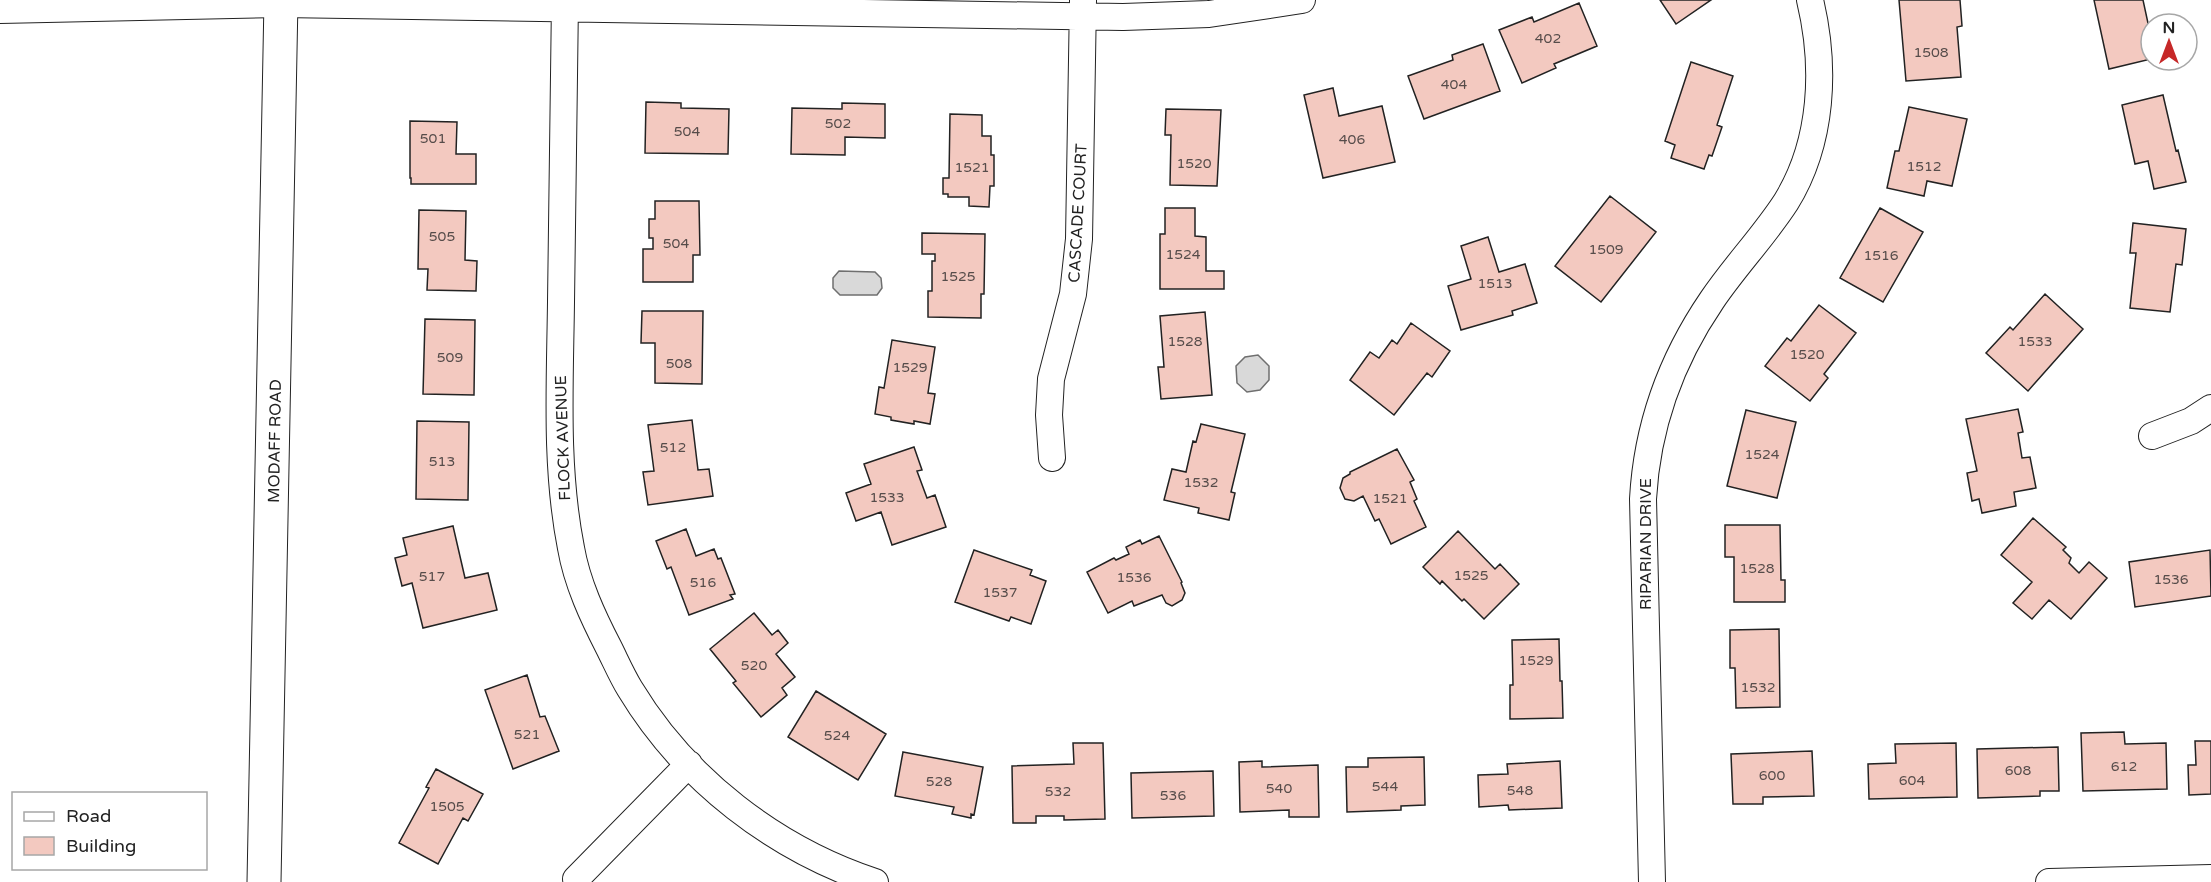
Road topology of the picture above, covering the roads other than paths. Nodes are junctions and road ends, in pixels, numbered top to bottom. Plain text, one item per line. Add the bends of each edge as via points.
1 (1302, 0) edge
2 (1810, 0) edge
3 (281, 2) edge
4 (565, 4) edge
5 (1083, 8) edge
6 (0, 10) edge
7 (2211, 408) edge
8 (2152, 436) dead end
9 (1052, 458) dead end
10 (689, 764) junction
11 (2211, 878) edge
12 (576, 879) dead end
13 (264, 882) edge
14 (874, 882) edge
15 (1652, 882) edge
16 (2049, 882) edge

1 - 5 street via 1173,16
2 - 15 street, RIPARIAN DRIVE via 1818,31 1820,97 1804,160 1786,202 1712,301 1679,357 1654,420 1646,461 1643,499
3 - 4 street
3 - 6 street
3 - 13 street, MODAFF ROAD
4 - 5 street
4 - 10 street, FLOCK AVENUE via 560,407 561,484 571,550 592,615 631,690
5 - 9 street, CASCADE COURT via 1077,266 1051,379
7 - 8 street via 2191,421
10 - 12 street
10 - 14 street, FLOCK AVENUE via 745,815 787,843
11 - 16 street

